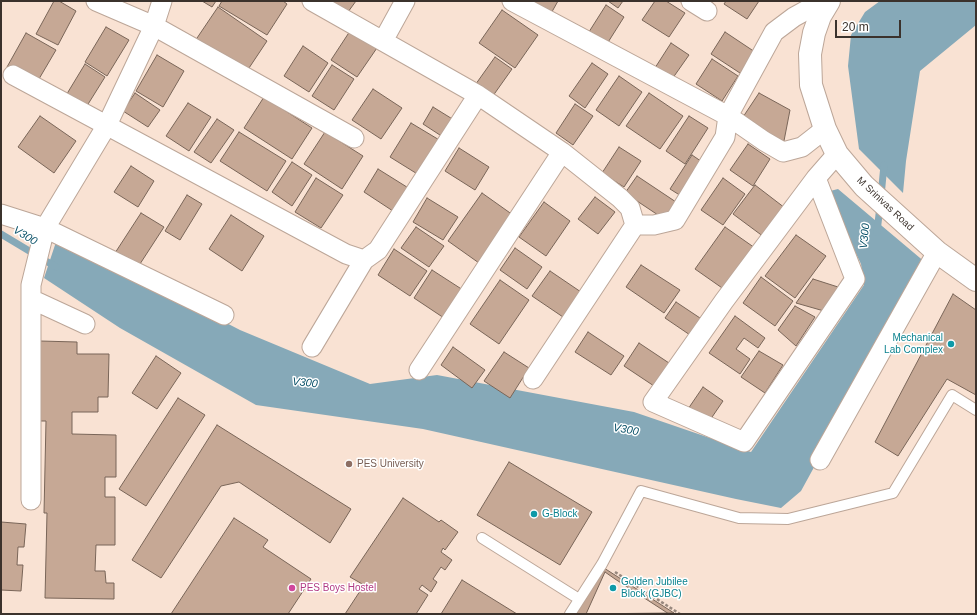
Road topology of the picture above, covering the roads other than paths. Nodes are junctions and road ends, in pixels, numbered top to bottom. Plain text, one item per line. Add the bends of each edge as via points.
1 (96, 1) edge
2 (162, 1) edge
3 (312, 1) edge
4 (405, 1) edge
5 (512, 1) edge
6 (818, 6) edge
7 (154, 26) junction
8 (383, 41) junction
9 (13, 75) dead end
10 (478, 95) junction
11 (728, 116) junction
12 (107, 125) junction
13 (825, 129) junction
14 (354, 138) dead end
15 (562, 152) junction
16 (837, 154) junction
17 (816, 178) junction
18 (1, 214) edge
19 (635, 225) junction
20 (45, 228) junction
21 (937, 252) junction
22 (364, 260) junction
23 (976, 280) edge
24 (31, 292) junction
25 (224, 315) dead end
26 (85, 324) dead end
27 (312, 347) dead end
28 (419, 370) dead end
29 (533, 379) dead end
30 (976, 410) edge
31 (820, 460) dead end
32 (31, 500) dead end
33 (482, 538) dead end
34 (579, 599) junction
35 (570, 614) edge

1 - 7 street
2 - 7 street
3 - 8 street
4 - 8 street
5 - 11 street
6 - 11 street via 794,17 774,32
6 - 13 street, M Srinivas Road via 810,54 811,85
7 - 12 street
7 - 14 street
8 - 10 street
9 - 12 street
10 - 15 street
10 - 22 street via 378,250
11 - 13 street via 783,152 802,147
11 - 19 street via 725,138 675,220 654,225
12 - 20 street
12 - 22 street via 346,254
13 - 16 street, M Srinivas Road
15 - 19 street via 630,208
15 - 28 street
16 - 17 street
16 - 21 street, M Srinivas Road via 864,186
17 - 17 street via 855,279 744,442 653,402 724,301
18 - 20 street
19 - 29 street
20 - 24 street
20 - 25 street
21 - 23 street, M Srinivas Road
21 - 31 street
22 - 27 street
24 - 26 street
24 - 32 street
30 - 34 lane via 952,395 893,492 788,519 739,518 642,491 602,564
33 - 34 lane
34 - 35 lane

